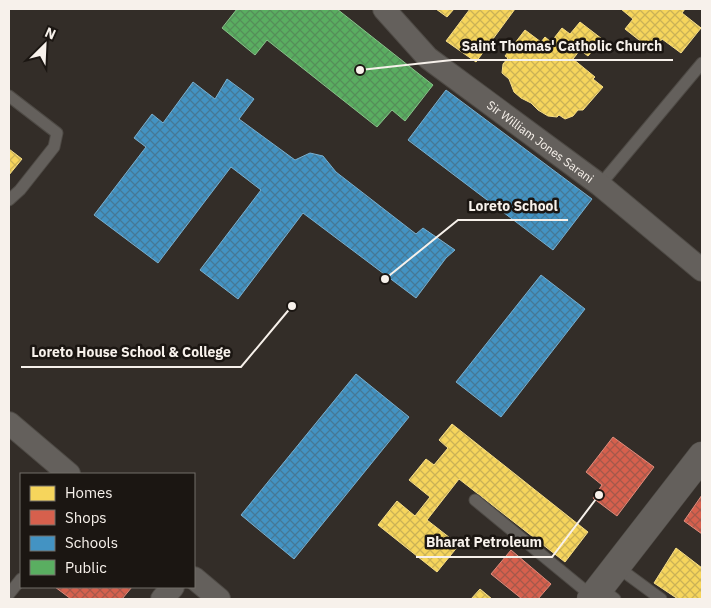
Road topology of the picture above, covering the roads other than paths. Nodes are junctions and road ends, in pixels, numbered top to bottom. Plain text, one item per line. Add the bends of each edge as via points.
1 (384, 9) edge
2 (702, 63) edge
3 (9, 96) edge
4 (600, 185) junction
5 (9, 200) edge
6 (702, 270) edge
7 (9, 424) edge
8 (702, 456) edge
9 (68, 473) edge
10 (475, 500) dead end
11 (616, 566) junction
12 (195, 579) edge
13 (20, 580) edge
14 (172, 588) edge
15 (9, 594) edge
16 (600, 596) edge
17 (162, 599) edge
18 (219, 599) edge
19 (661, 599) edge

1 - 4 street, Sir William Jones Sarani via 428,58
2 - 4 lane
3 - 5 lane via 57,133 54,146
4 - 6 street, Sir William Jones Sarani
7 - 9 street
8 - 11 main road
10 - 16 lane
11 - 16 main road
11 - 19 lane
12 - 18 street
13 - 15 lane
14 - 17 street

